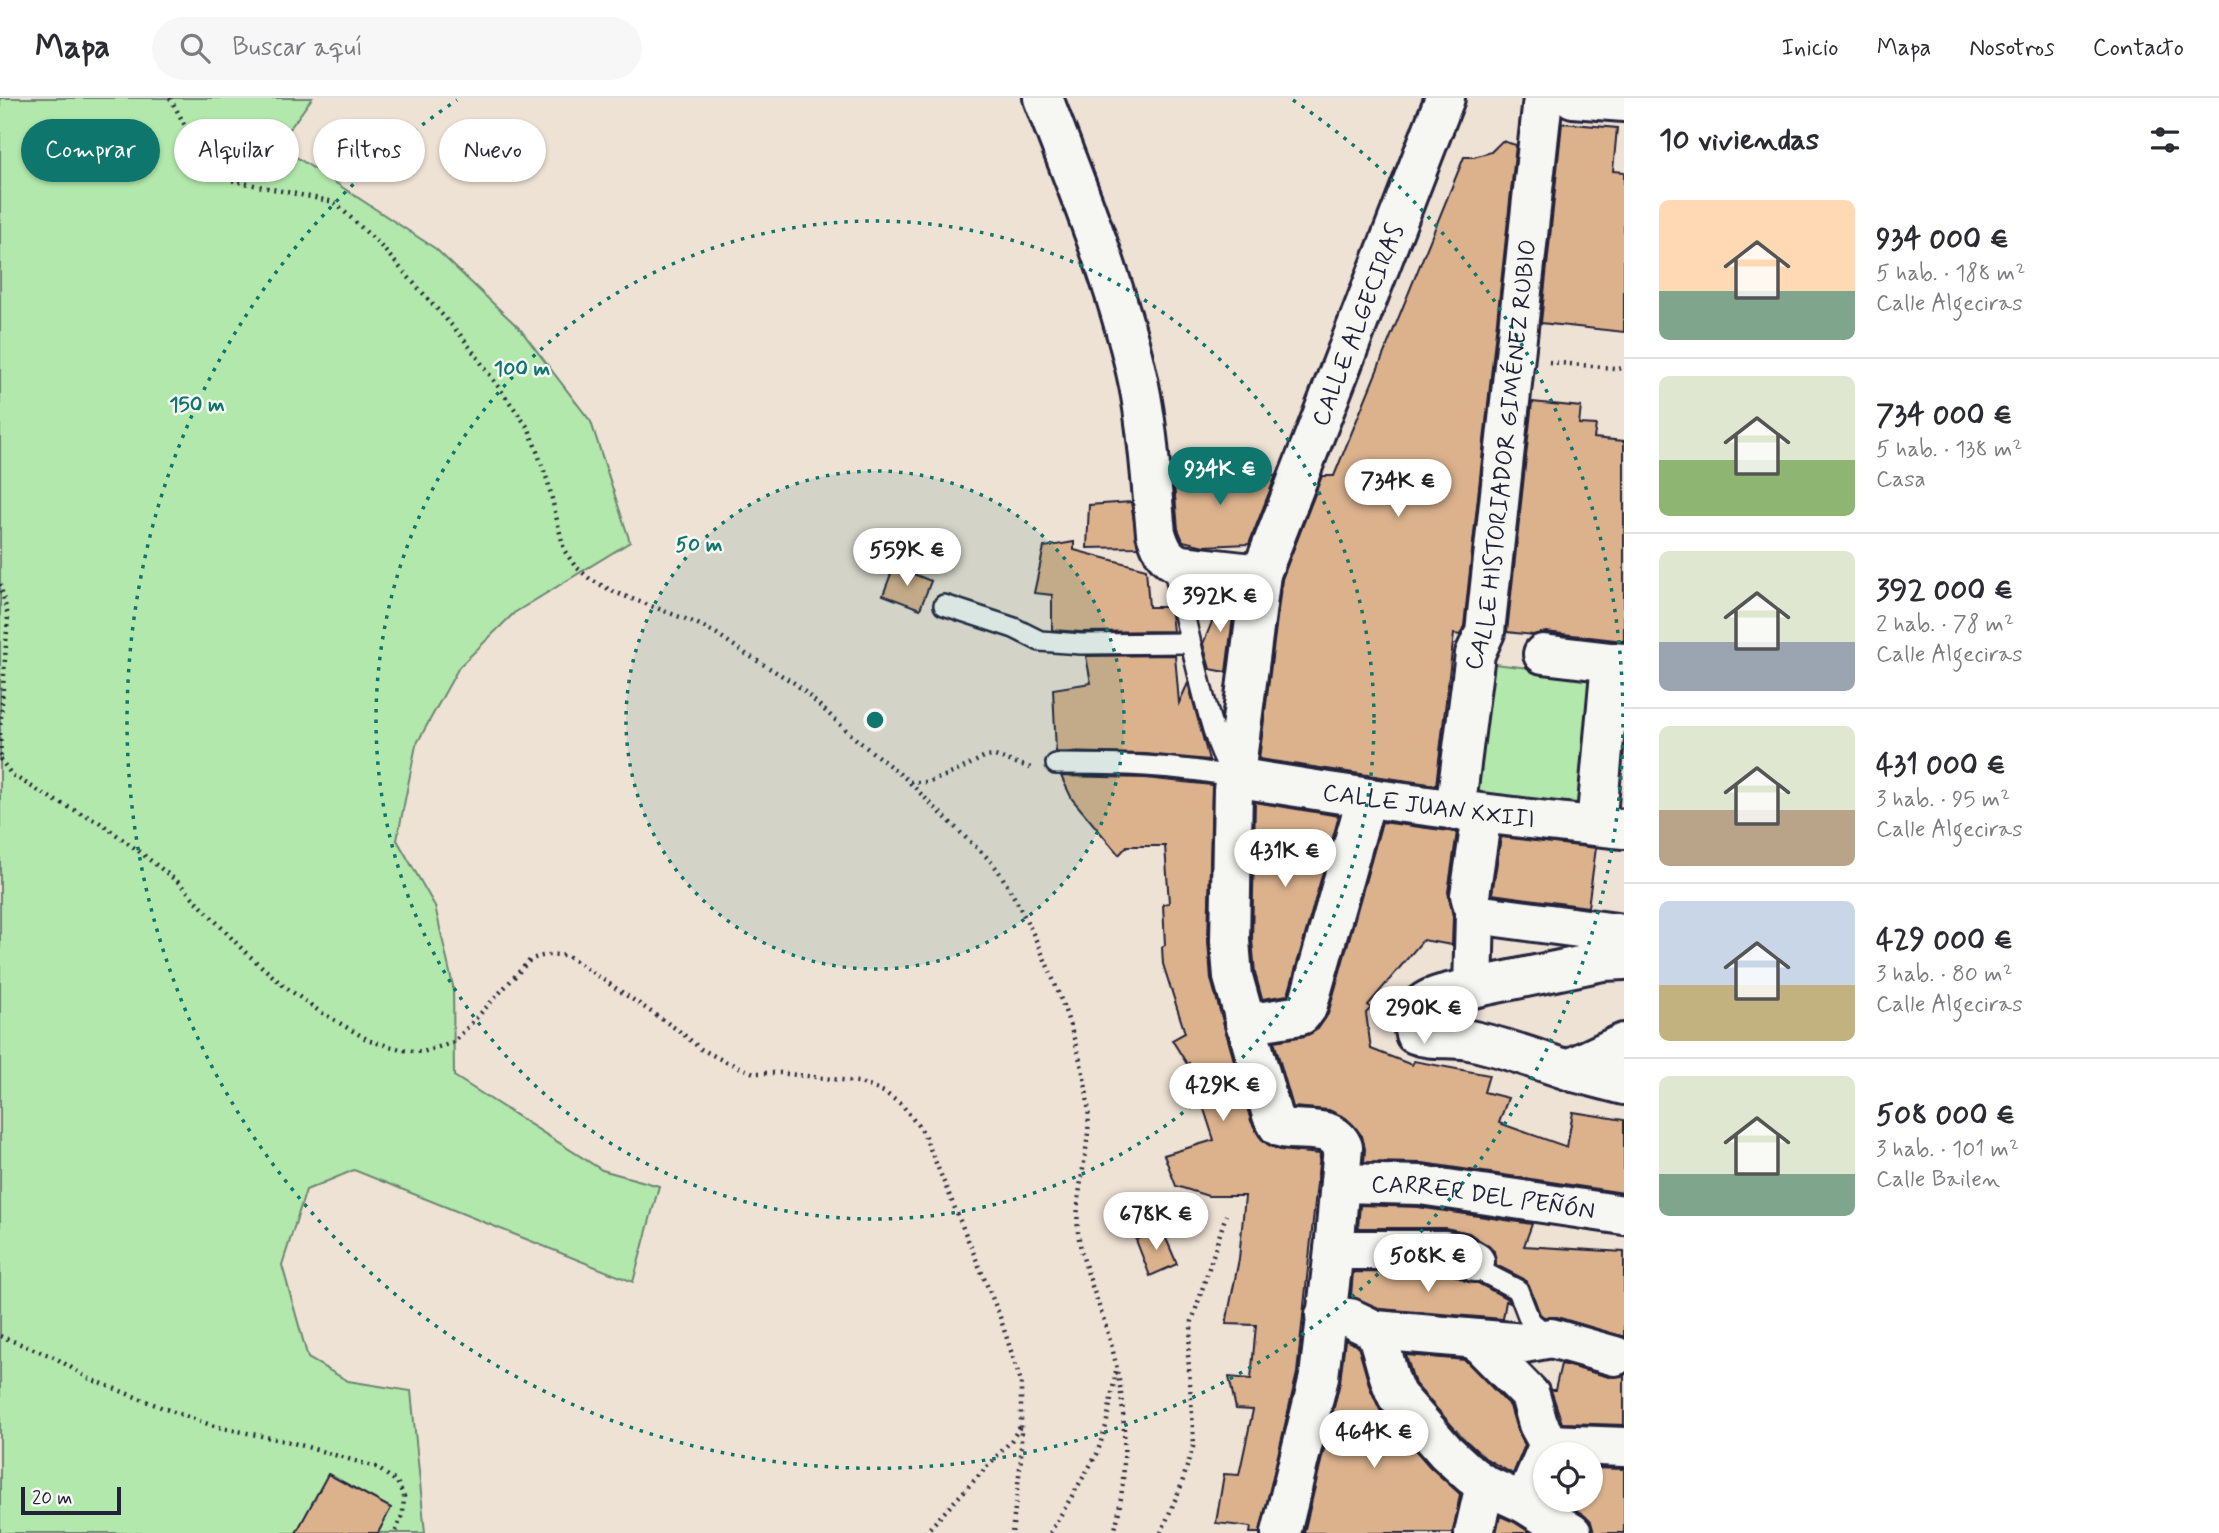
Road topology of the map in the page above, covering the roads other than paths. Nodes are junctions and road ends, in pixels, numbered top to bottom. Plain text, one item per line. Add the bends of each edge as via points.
1 (1043, 98) edge
2 (1445, 98) edge
3 (1543, 98) edge
4 (1573, 98) edge
5 (1624, 102) edge
6 (1172, 561) junction
7 (1261, 574) junction
8 (944, 605) dead end
9 (1190, 643) junction
10 (1543, 653) dead end
11 (1618, 663) edge
12 (1056, 764) road end
13 (1235, 777) junction
14 (1366, 799) junction
15 (1468, 813) junction
16 (1610, 827) edge
17 (1475, 914) junction
18 (1624, 934) edge
19 (1624, 960) edge
20 (1473, 988) junction
21 (1245, 1024) junction
22 (1624, 1043) edge
23 (1574, 1072) junction
24 (1624, 1086) edge
25 (1340, 1183) junction
26 (1624, 1215) edge
27 (1334, 1250) junction
28 (1475, 1262) joint
29 (1325, 1315) junction
30 (1375, 1330) junction
31 (1551, 1338) junction
32 (1475, 1339) junction
33 (1615, 1356) dead end
34 (1548, 1442) edge
35 (1603, 1446) edge
36 (1624, 1447) edge
37 (1533, 1482) edge
38 (1485, 1485) junction
39 (1524, 1503) junction
40 (1281, 1533) edge
41 (1474, 1533) edge
42 (1572, 1533) edge

1 - 6 street via 1129,345 1145,415 1156,533 1164,555
2 - 7 street, CALLE ALGECIRAS
3 - 15 street, CALLE HISTORIADOR GIMÉNEZ RUBIO via 1485,632 1475,654
4 - 5 street
6 - 7 street
6 - 9 lane
7 - 13 street, CALLE ALGECIRAS
8 - 9 lane via 1040,641
9 - 13 lane via 1214,734
10 - 11 street
11 - 16 street
12 - 13 lane via 1121,764
13 - 14 street, CALLE JUAN XXIII
13 - 21 street, CALLE ALGECIRAS via 1231,951
14 - 15 street, CALLE JUAN XXIII
14 - 21 street via 1307,1008 1301,1015
15 - 16 street, CALLE JUAN XXIII
15 - 17 street, CALLE HISTORIADOR GIMÉNEZ RUBIO via 1470,895
17 - 18 street
17 - 20 street, CALLE HISTORIADOR GIMÉNEZ RUBIO
19 - 20 street
20 - 23 street via 1430,999 1418,1007 1412,1016 1415,1034 1479,1042
21 - 25 street, CALLE ALGECIRAS via 1275,1121 1283,1129 1326,1131 1336,1136 1342,1147
22 - 23 street via 1577,1065
23 - 24 street
25 - 26 street, CARRER DEL PEÑÓN via 1420,1185
25 - 27 street, CALLE ALGECIRAS
27 - 28 street via 1445,1250
27 - 29 street, CALLE ALGECIRAS
28 - 31 lane via 1481,1271 1518,1290 1530,1321
29 - 30 street via 1350,1318
29 - 40 street, CALLE ALGECIRAS via 1319,1377
30 - 32 street
30 - 38 street via 1397,1396 1446,1452
31 - 32 street via 1524,1343
31 - 33 street
32 - 34 street via 1530,1395
35 - 36 street
37 - 39 street
38 - 39 street
38 - 41 street
39 - 42 street

